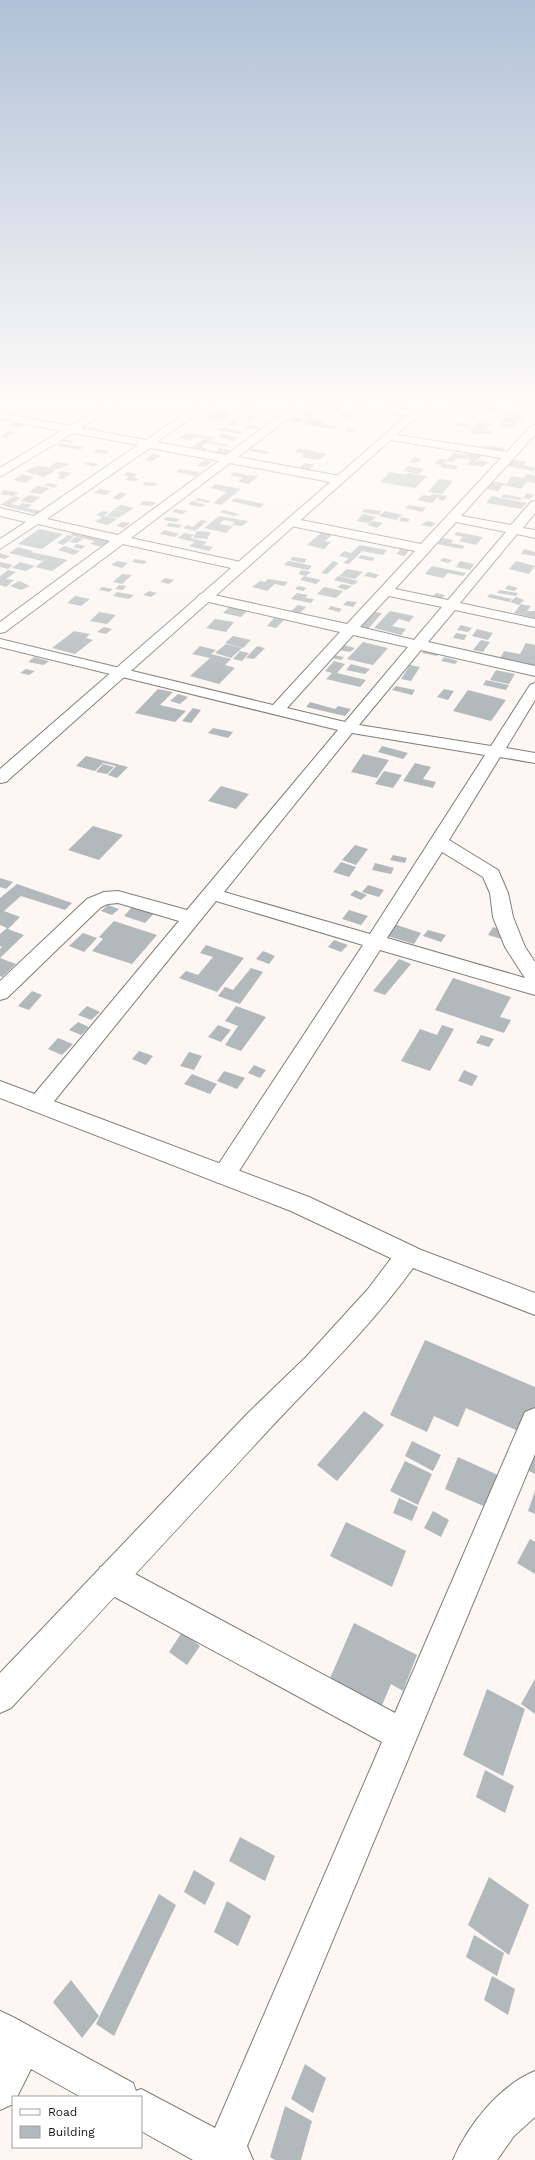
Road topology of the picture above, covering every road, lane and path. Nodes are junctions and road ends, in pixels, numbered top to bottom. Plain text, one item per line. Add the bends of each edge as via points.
1 (60, 505) edge
2 (168, 505) edge
3 (311, 505) edge
4 (466, 505) edge
5 (535, 505) edge
6 (0, 512) edge
7 (454, 518) junction
8 (36, 521) junction
9 (291, 522) junction
10 (515, 530) junction
11 (535, 534) edge
12 (121, 540) junction
13 (0, 545) edge
14 (424, 549) junction
15 (240, 566) junction
16 (386, 591) junction
17 (205, 597) junction
18 (452, 605) junction
19 (535, 624) edge
20 (0, 629) edge
21 (349, 631) junction
22 (0, 642) edge
23 (417, 646) junction
24 (120, 672) junction
25 (535, 672) edge
26 (535, 688) edge
27 (277, 708) junction
28 (349, 728) junction
29 (494, 753) junction
30 (535, 758) edge
31 (0, 778) edge
32 (439, 842) junction
33 (211, 894) junction
34 (192, 918) junction
35 (373, 942) junction
36 (535, 978) edge
37 (535, 988) edge
38 (0, 993) edge
39 (0, 1089) edge
40 (39, 1104) junction
41 (224, 1175) junction
42 (408, 1255) junction
43 (535, 1304) edge
44 (535, 1421) edge
45 (111, 1578) junction
46 (0, 1697) edge
47 (403, 1735) junction
48 (12, 2037) edge
49 (0, 2090) edge
50 (535, 2091) edge
51 (117, 2096) edge
52 (142, 2110) edge
53 (228, 2157) edge
54 (473, 2160) edge

1 - 8 main road
2 - 12 main road
3 - 9 main road
4 - 7 main road
5 - 10 main road
6 - 8 main road
7 - 10 main road
7 - 14 main road
8 - 12 main road
8 - 13 main road
9 - 14 main road
9 - 15 main road
10 - 11 main road
10 - 18 main road
12 - 15 main road
12 - 20 main road
14 - 16 main road
15 - 17 main road
16 - 18 main road
16 - 21 main road
17 - 21 main road
17 - 24 main road
18 - 19 main road
18 - 23 main road
21 - 23 main road
21 - 27 main road
22 - 24 main road
23 - 25 main road
23 - 28 main road
24 - 27 main road
24 - 31 main road
26 - 29 main road
27 - 28 main road
28 - 29 main road
28 - 33 main road
29 - 30 main road
29 - 32 main road
32 - 35 main road
32 - 36 main road via 491,874 503,917 515,947
33 - 34 main road
33 - 35 main road
34 - 38 main road via 118,897 104,898 94,903
34 - 40 main road
35 - 37 main road
35 - 41 main road
39 - 40 main road
40 - 41 main road
41 - 42 main road via 300,1204
42 - 43 main road
42 - 45 main road via 377,1297
44 - 47 main road
45 - 46 main road
45 - 47 main road
47 - 53 main road
48 - 49 main road
48 - 51 main road
50 - 54 main road via 500,2122
52 - 53 main road

